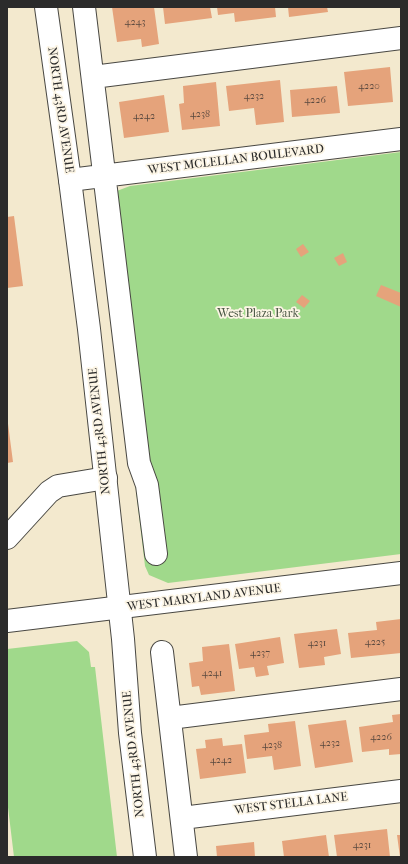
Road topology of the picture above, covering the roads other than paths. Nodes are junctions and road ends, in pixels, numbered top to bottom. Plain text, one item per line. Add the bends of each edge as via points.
1 (46, 7) edge
2 (84, 7) edge
3 (401, 38) edge
4 (93, 77) junction
5 (401, 140) edge
6 (104, 176) junction
7 (70, 180) junction
8 (106, 478) junction
9 (7, 538) edge
10 (156, 554) dead end
11 (401, 573) edge
12 (119, 608) junction
13 (7, 621) edge
14 (162, 652) dead end
15 (401, 689) edge
16 (170, 718) junction
17 (401, 791) edge
18 (182, 818) junction
19 (145, 857) edge
20 (186, 857) edge

1 - 7 street, NORTH 43RD AVENUE
2 - 4 street
3 - 4 street
4 - 6 street
5 - 6 street, WEST MCLELLAN BOULEVARD
6 - 7 street, WEST MCLELLAN BOULEVARD
6 - 10 street via 139,464 147,485
7 - 8 street, NORTH 43RD AVENUE
8 - 9 street via 58,486 49,492
8 - 12 street, NORTH 43RD AVENUE
11 - 12 street, WEST MARYLAND AVENUE
12 - 13 street, WEST MARYLAND AVENUE
12 - 19 street, NORTH 43RD AVENUE via 130,733
14 - 16 street
15 - 16 street
16 - 18 street
17 - 18 street, WEST STELLA LANE
18 - 20 street

